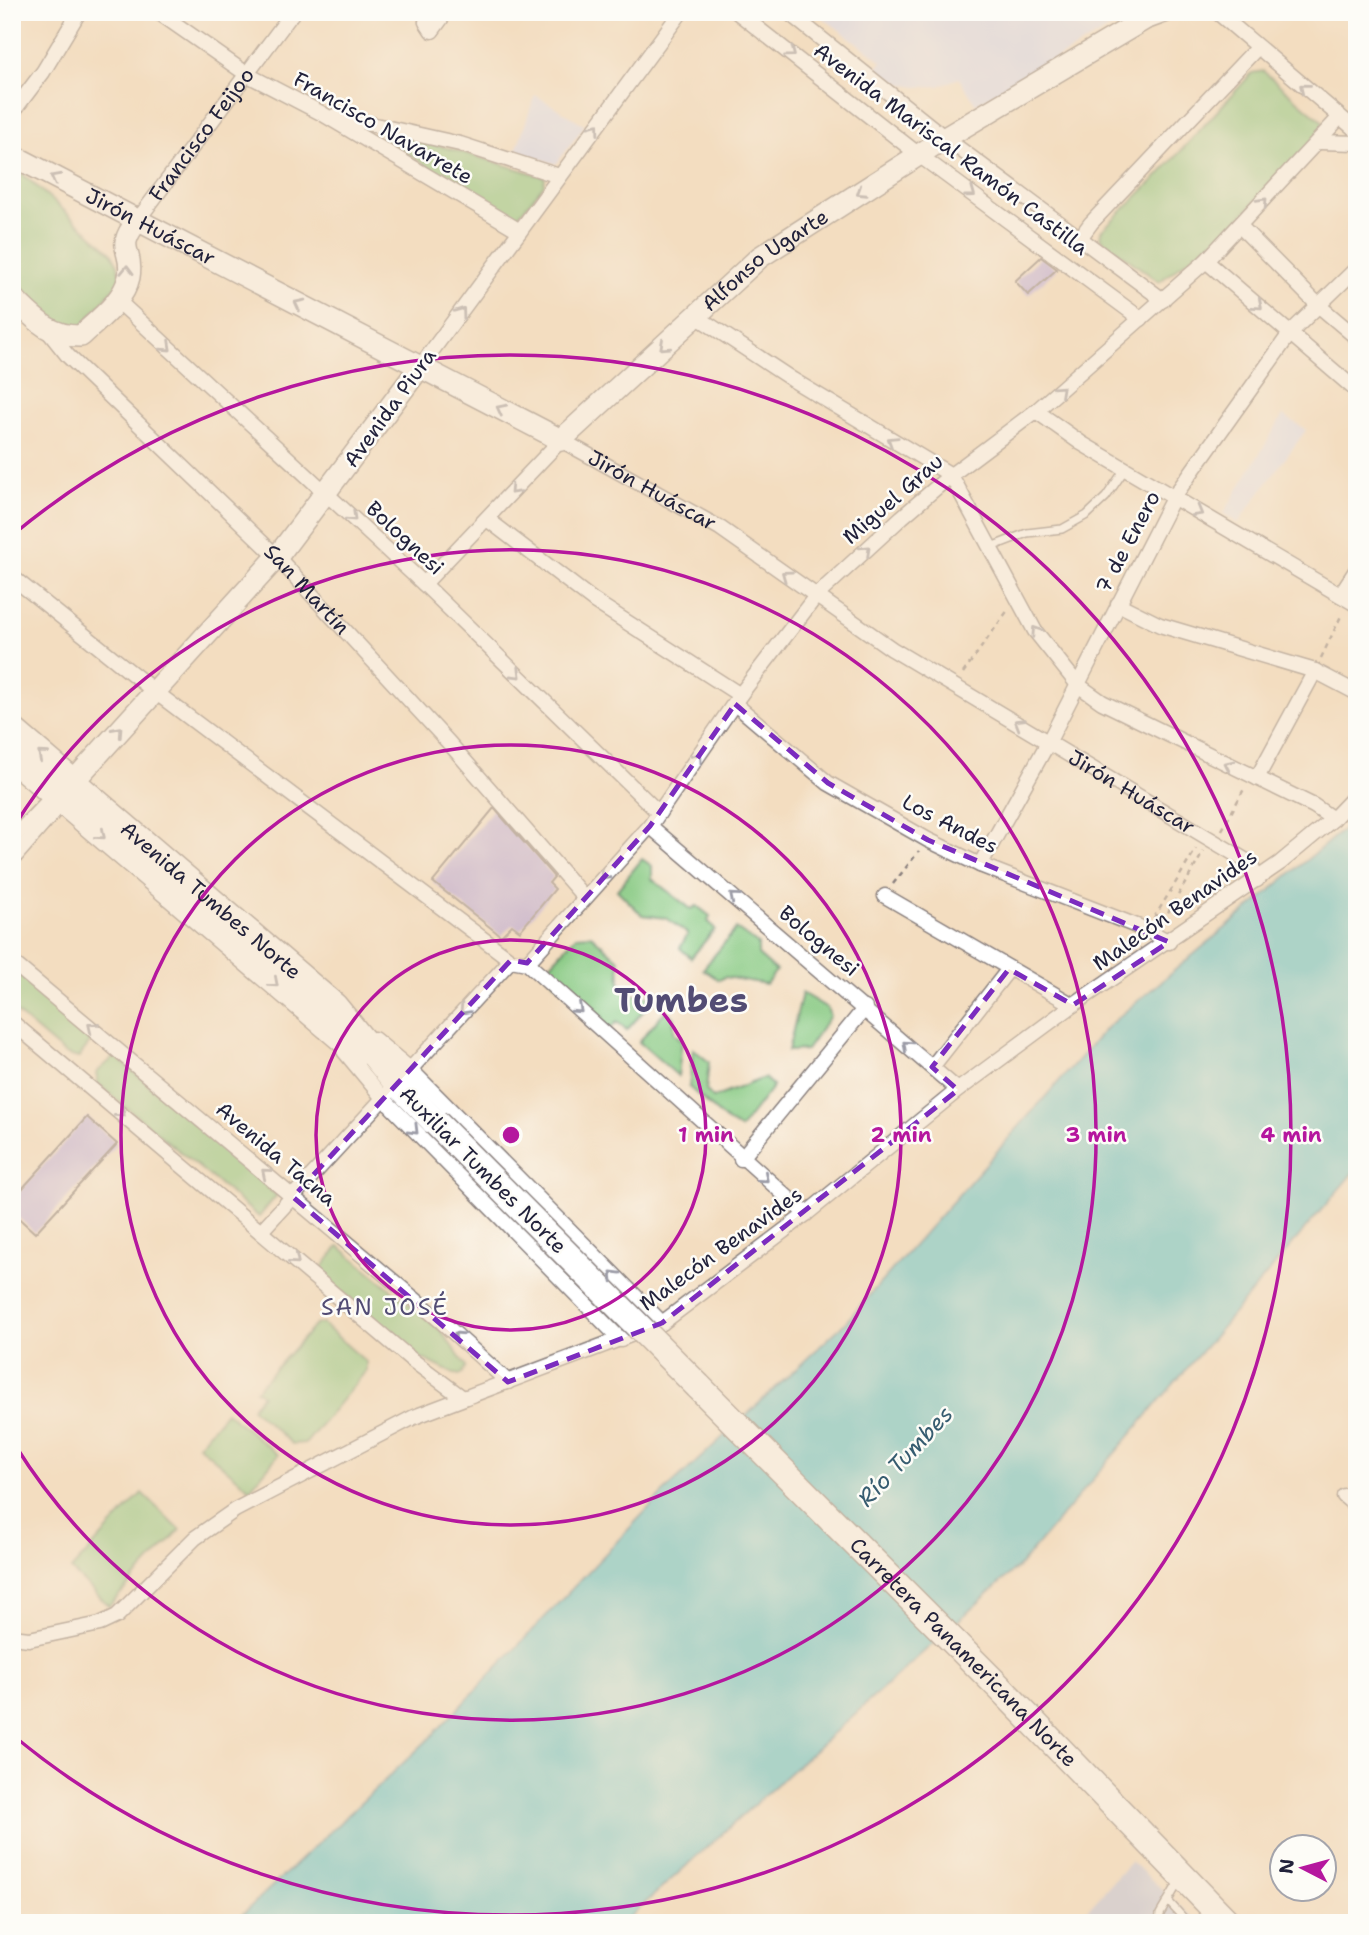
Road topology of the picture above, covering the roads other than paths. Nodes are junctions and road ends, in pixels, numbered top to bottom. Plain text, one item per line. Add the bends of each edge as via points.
1 (79, 12) edge
2 (158, 12) edge
3 (293, 12) edge
4 (433, 12) edge
5 (446, 12) edge
6 (681, 12) edge
7 (737, 12) edge
8 (788, 12) edge
9 (1217, 12) edge
10 (1150, 15) edge
11 (1256, 49) junction
12 (248, 75) junction
13 (12, 113) edge
14 (321, 113) junction
15 (1340, 117) junction
16 (1357, 131) edge
17 (945, 138) junction
18 (1319, 142) junction
19 (1357, 143) edge
20 (12, 155) edge
21 (919, 155) junction
22 (559, 176) junction
23 (137, 221) junction
24 (1240, 226) junction
25 (520, 231) junction
26 (1080, 238) junction
27 (1206, 261) junction
28 (1357, 268) edge
29 (12, 297) edge
30 (117, 300) junction
31 (1163, 300) junction
32 (1318, 305) junction
33 (696, 316) junction
34 (1141, 319) junction
35 (48, 331) junction
36 (1292, 332) junction
37 (1357, 338) edge
38 (420, 367) junction
39 (1357, 391) edge
40 (1036, 411) junction
41 (561, 440) junction
42 (1125, 469) junction
43 (951, 475) junction
44 (327, 494) junction
45 (1173, 498) junction
46 (487, 519) junction
47 (990, 548) junction
48 (277, 557) junction
49 (1357, 569) edge
50 (12, 577) edge
51 (425, 584) junction
52 (816, 596) junction
53 (1348, 600) edge
54 (1118, 604) junction
55 (1315, 671) junction
56 (1077, 685) junction
57 (154, 691) junction
58 (1357, 693) edge
59 (738, 700) junction
60 (12, 730) edge
61 (1049, 741) junction
62 (12, 758) edge
63 (1254, 776) junction
64 (63, 793) junction
65 (1357, 794) edge
66 (659, 813) junction
67 (1333, 819) junction
68 (650, 826) junction
69 (12, 839) edge
70 (12, 860) edge
71 (980, 865) junction
72 (1257, 880) junction
73 (885, 895) road end
74 (584, 897) junction
75 (1169, 942) junction
76 (511, 960) junction
77 (12, 962) edge
78 (527, 963) junction
79 (1009, 969) junction
80 (1073, 1005) junction
81 (865, 1007) junction
82 (12, 1022) edge
83 (932, 1067) junction
84 (396, 1084) junction
85 (958, 1090) junction
86 (741, 1159) junction
87 (293, 1196) junction
88 (806, 1214) junction
89 (261, 1231) junction
90 (662, 1323) junction
91 (621, 1340) junction
92 (508, 1382) junction
93 (698, 1386) joint
94 (463, 1398) junction
95 (1344, 1496) dead end
96 (1357, 1507) edge
97 (12, 1637) edge
98 (1182, 1876) junction
99 (1168, 1901) junction
100 (1159, 1923) edge
101 (1188, 1923) edge
102 (1228, 1923) edge

1 - 13 street
2 - 12 street, Francisco Navarrete
3 - 12 street, Francisco Feijoo
4 - 5 street via 426,22 432,31
22 -> 6 street, Avenida Piura
7 -> 21 street, Avenida Mariscal Ramón Castilla
8 - 17 street, Avenida Mariscal Ramón Castilla
9 - 11 street
10 - 17 main road, Alfonso Ugarte
15 -> 11 street
11 - 26 street
12 - 14 street, Francisco Navarrete
12 - 23 street, Francisco Feijoo
14 - 22 street via 460,144
14 - 25 street, Francisco Navarrete
15 - 16 street
15 - 18 street, Miguel Grau
17 - 21 main road, Alfonso Ugarte
17 - 26 street, Avenida Mariscal Ramón Castilla
18 - 19 street
24 -> 18 street, Miguel Grau
23 -> 20 main road, Jirón Huáscar
21 -> 33 main road, Alfonso Ugarte via 760,257
21 -> 34 street, Avenida Mariscal Ramón Castilla
22 - 25 street, Avenida Piura
30 -> 23 main road, Francisco Feijoo via 130,273 126,235
38 -> 23 main road, Jirón Huáscar
24 - 27 street, Miguel Grau
24 - 32 street
38 -> 25 street, Avenida Piura
26 - 31 street, Avenida Mariscal Ramón Castilla
27 - 31 street, Miguel Grau
27 -> 36 street
28 - 32 street, 7 de Enero
29 - 35 main road, San Martín
30 - 35 main road, Francisco Feijoo via 81,336
30 -> 44 street, Bolognesi
31 - 34 street, Miguel Grau
32 - 36 street, 7 de Enero
32 - 37 street
33 -> 41 main road, Alfonso Ugarte
43 -> 33 street
40 -> 34 street, Miguel Grau
35 - 48 street, San Martín via 68,356
36 - 39 street
36 - 45 street, 7 de Enero
41 -> 38 main road, Jirón Huáscar
38 - 44 main road, Avenida Piura
40 - 42 street
40 - 43 street, Miguel Grau
41 -> 46 street, Alfonso Ugarte
52 -> 41 street, Jirón Huáscar via 720,527
42 - 45 street
42 - 47 lane via 1107,497 1087,515 1062,529 1027,533
43 - 47 street
52 -> 43 street, Miguel Grau
44 - 48 main road, Avenida Piura
44 -> 51 street, Bolognesi
45 -> 53 street
45 - 54 street, 7 de Enero
46 - 51 street, Alfonso Ugarte
46 - 59 street, Los Andes via 594,601
56 -> 47 street via 1035,631
48 - 57 main road, Avenida Piura
48 - 74 street, San Martín
49 - 53 street
50 - 57 street
51 -> 66 street, Bolognesi
52 - 59 street, Miguel Grau
61 -> 52 street, Jirón Huáscar via 892,649
54 - 55 street via 1160,625
54 - 56 street, 7 de Enero
55 - 58 street
55 - 63 street
56 - 61 street, 7 de Enero
63 -> 56 street via 1102,702
64 -> 57 main road, Avenida Piura
57 - 76 street
66 -> 59 street, Miguel Grau
59 - 71 street, Los Andes via 828,783
64 -> 60 highway, Avenida Tumbes Norte
61 - 71 street, 7 de Enero
61 - 72 street, Jirón Huáscar via 1250,863
62 - 64 highway, Avenida Tumbes Norte
63 - 67 street
64 - 69 street, Avenida Piura
64 - 70 street, Avenida Piura
64 - 84 highway, Avenida Tumbes Norte via 328,1015
65 - 67 street, Malecón Benavides
66 - 68 street, Miguel Grau
67 - 72 street, Malecón Benavides
68 -> 74 street, Miguel Grau
81 -> 68 street, Bolognesi
71 - 75 street, Los Andes
72 - 75 street, Malecón Benavides
73 - 79 street
74 - 78 street, Miguel Grau
75 - 80 street, Malecón Benavides
76 - 78 street
76 -> 84 street
87 -> 77 street, Avenida Tacna
78 -> 86 street
79 - 80 street
79 - 83 street
80 - 85 street, Malecón Benavides
83 -> 81 street, Bolognesi
81 - 86 street
82 -> 89 street
83 - 85 street, Bolognesi
84 - 87 street
90 -> 84 street, Auxiliar Tumbes Norte
84 -> 91 street, Auxiliar Tumbes Norte
84 - 93 highway, Avenida Tumbes Norte, bridge
85 - 88 street, Malecón Benavides
86 -> 88 street
87 - 89 street
92 -> 87 street, Avenida Tacna
88 - 90 street, Malecón Benavides
89 -> 94 street
90 - 91 street, Malecón Benavides
91 - 92 street, Malecón Benavides
92 - 94 street, Malecón Benavides
93 - 98 highway, Carretera Panamericana Norte
94 - 97 street, Malecón Benavides via 414,1418 235,1510 195,1538 117,1616 59,1635 29,1640
95 - 96 street
98 - 99 lane
98 - 102 highway, Carretera Panamericana Norte
99 - 100 lane
99 - 101 lane

